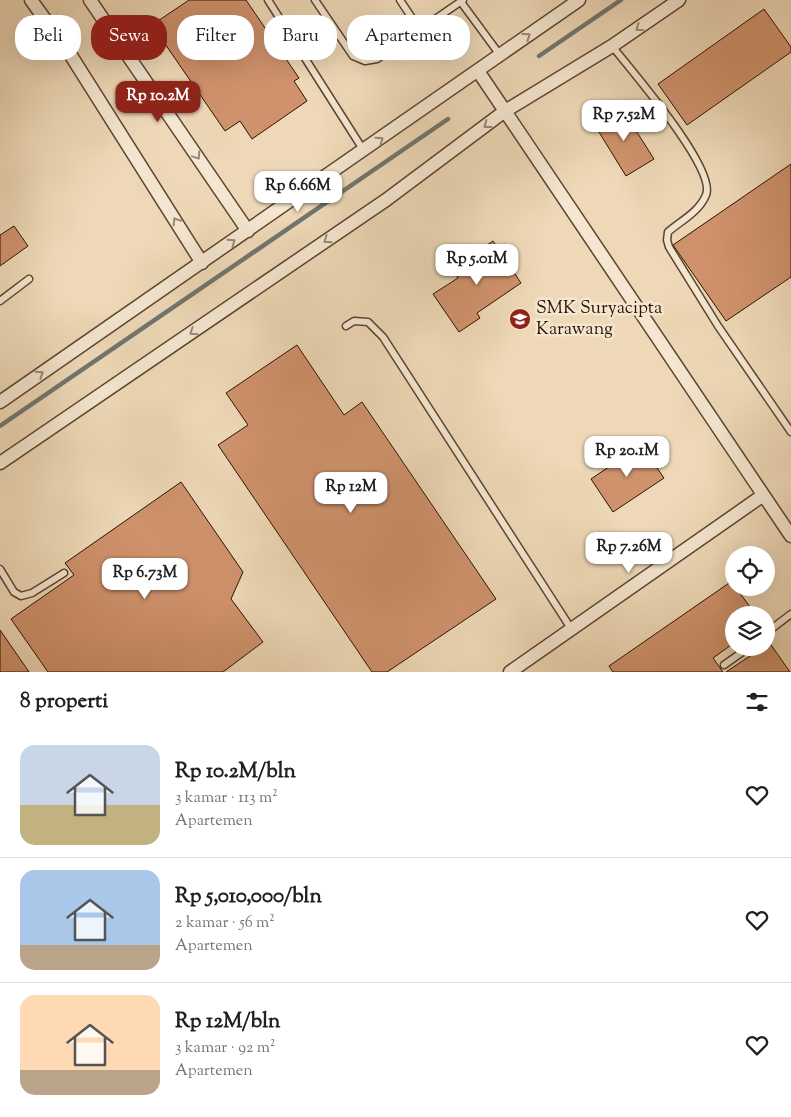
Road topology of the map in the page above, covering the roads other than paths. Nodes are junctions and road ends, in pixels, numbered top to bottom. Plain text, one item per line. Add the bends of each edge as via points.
1 (32, 0) edge
2 (90, 0) edge
3 (268, 0) edge
4 (316, 0) edge
5 (400, 0) edge
6 (579, 0) edge
7 (679, 0) edge
8 (462, 1) edge
9 (410, 15) edge
10 (442, 15) edge
11 (612, 46) junction
12 (347, 47) edge
13 (500, 55) junction
14 (478, 71) junction
15 (505, 111) junction
16 (364, 150) junction
17 (248, 231) junction
18 (202, 262) junction
19 (28, 279) dead end
20 (0, 301) edge
21 (346, 326) dead end
22 (0, 402) edge
23 (791, 432) edge
24 (0, 463) edge
25 (762, 496) junction
26 (791, 536) edge
27 (0, 569) edge
28 (64, 573) dead end
29 (791, 614) edge
30 (775, 626) edge
31 (572, 631) junction
32 (737, 656) edge
33 (724, 665) dead end
34 (510, 672) edge

18 -> 1 street
2 -> 17 street
3 - 16 lane
4 - 12 lane
5 - 9 lane
13 -> 6 street
7 -> 11 street
8 - 10 lane
8 - 13 lane
11 - 15 street
11 - 23 lane via 688,143 707,180 707,194 696,211 668,232 669,247 718,326
13 - 14 street
14 - 15 street
16 -> 14 street
15 -> 24 street via 386,200
15 - 25 street
16 - 17 street
18 -> 17 street
22 -> 18 street
19 - 20 lane
21 - 31 lane via 354,321 368,322 383,337
25 - 26 street
25 - 31 street
27 - 28 lane via 14,592 21,596 32,593
29 - 30 lane
31 - 34 street
32 - 33 lane

